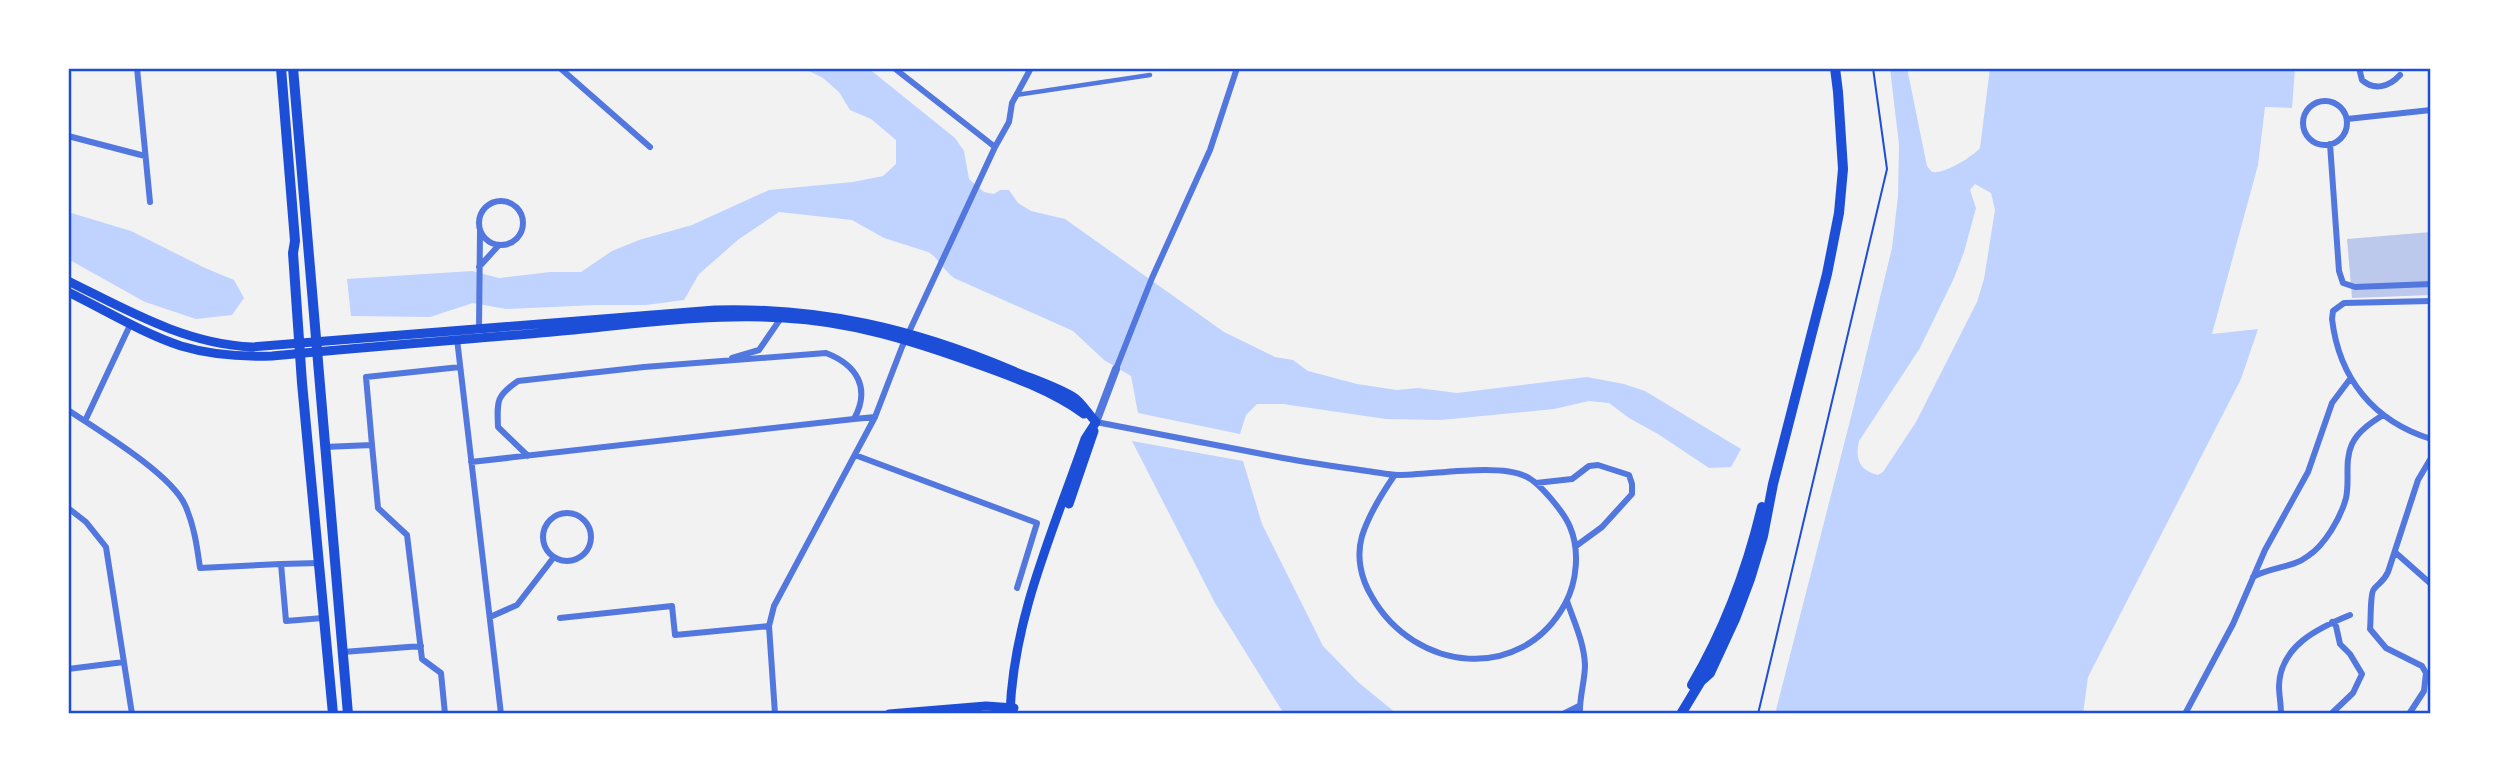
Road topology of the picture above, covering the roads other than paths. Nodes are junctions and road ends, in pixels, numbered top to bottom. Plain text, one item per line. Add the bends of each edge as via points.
1 (137, 68) edge
2 (281, 68) edge
3 (293, 68) edge
4 (560, 68) edge
5 (894, 68) edge
6 (1031, 68) edge
7 (1237, 68) edge
8 (1829, 68) edge
9 (1835, 68) edge
10 (2359, 68) edge
11 (1150, 75) dead end
12 (2400, 75) dead end
13 (1016, 94) junction
14 (2431, 110) edge
15 (2347, 119) junction
16 (68, 136) edge
17 (2330, 144) junction
18 (650, 147) dead end
19 (995, 147) junction
20 (145, 156) junction
21 (150, 202) dead end
22 (480, 226) junction
23 (499, 245) junction
24 (480, 267) junction
25 (68, 281) edge
26 (2431, 284) edge
27 (68, 292) edge
28 (2431, 301) edge
29 (780, 317) junction
30 (131, 323) junction
31 (479, 330) junction
32 (457, 339) junction
33 (905, 341) junction
34 (315, 347) junction
35 (300, 349) junction
36 (720, 362) junction
37 (460, 367) junction
38 (1116, 369) joint
39 (2350, 379) junction
40 (68, 410) edge
41 (2383, 415) junction
42 (875, 417) junction
43 (854, 419) junction
44 (85, 421) junction
45 (1096, 422) junction
46 (2431, 439) edge
47 (372, 445) junction
48 (324, 447) junction
49 (855, 455) junction
50 (528, 456) junction
51 (2431, 457) edge
52 (471, 462) junction
53 (1382, 473) junction
54 (1394, 475) junction
55 (1536, 484) junction
56 (1384, 491) junction
57 (68, 508) edge
58 (1576, 546) junction
59 (2396, 554) junction
60 (554, 557) junction
61 (281, 564) junction
62 (319, 564) junction
63 (2252, 578) junction
64 (2431, 584) edge
65 (1017, 588) dead end
66 (1567, 601) junction
67 (2350, 615) dead end
68 (490, 617) junction
69 (323, 618) junction
70 (560, 618) dead end
71 (2332, 622) junction
72 (769, 626) junction
73 (421, 646) junction
74 (343, 652) junction
75 (124, 662) junction
76 (68, 669) edge
77 (1579, 706) junction
78 (2415, 707) junction
79 (1013, 711) edge
80 (132, 714) edge
81 (333, 714) edge
82 (348, 714) edge
83 (445, 714) edge
84 (501, 714) edge
85 (775, 714) edge
86 (890, 714) edge
87 (960, 714) edge
88 (1563, 714) edge
89 (1580, 714) edge
90 (1674, 714) edge
91 (1681, 714) edge
92 (2185, 714) edge
93 (2281, 714) edge
94 (2331, 714) edge
95 (2409, 714) edge
96 (2421, 714) edge

1 - 20 street
2 - 35 main road
3 - 34 main road
4 - 18 street
5 - 19 street
6 - 13 street
7 - 38 street via 1210,150
8 - 90 main road via 1837,170 1822,273 1739,586 1713,649
9 - 91 main road via 1843,169 1827,274 1750,579 1710,673
10 - 12 street via 2362,80 2372,86 2385,86
11 - 13 street
13 - 19 street via 1009,122
14 - 15 street
15 - 17 street via 2342,137
15 - 17 street via 2339,106 2326,101 2306,111 2305,133 2316,143
16 - 20 street
17 - 26 street via 2343,283 2355,287
19 - 33 street
20 - 21 street
22 - 23 street via 486,239
22 - 23 street via 482,213 492,203 506,202 519,210 522,230 513,242
22 - 24 street
23 - 24 street
24 - 31 street
25 - 35 main road via 191,338 244,347
27 - 30 main road
28 - 39 street via 2344,303 2333,311 2337,347
29 - 32 main road via 679,320
29 - 33 main road
29 - 36 street via 759,350
30 - 35 main road via 173,343 219,354 251,356
30 - 44 street
31 - 33 main road via 754,309 840,318
31 - 34 main road
32 - 34 main road
32 - 37 street
33 - 42 street
33 - 45 main road via 1020,381
34 - 35 main road
34 - 48 main road
35 - 62 main road
36 - 43 street via 826,353 844,360 858,378 862,396
36 - 50 street via 518,381 502,392 498,427
37 - 47 street via 366,377
37 - 52 street
38 - 45 street
39 - 41 street
39 - 63 street via 2332,403 2308,472
40 - 44 street
41 - 46 street
41 - 63 street via 2353,443 2346,498 2316,550
42 - 43 street
42 - 49 street
43 - 50 street
44 - 61 street via 156,470 184,502 200,568
45 - 53 street
45 - 79 main road via 1085,439 1025,612 1011,680
47 - 48 street
47 - 73 street via 378,508 407,535
48 - 74 main road
49 - 65 street via 1037,523
49 - 72 street via 774,606
50 - 52 street
51 - 59 street via 2418,480
52 - 68 street
53 - 54 street
53 - 56 street
54 - 55 street via 1494,470 1525,475
54 - 56 street
55 - 58 street via 1570,525
55 - 58 street via 1572,479 1598,465 1629,475 1632,494 1602,527
56 - 66 street via 1362,537 1359,560 1363,582 1398,630 1421,646 1476,659 1515,653 1555,621
57 - 75 street via 106,547
58 - 66 street via 1573,588
59 - 64 street
59 - 78 street via 2372,595 2371,629 2386,648 2422,666 2426,673 2424,691
60 - 60 street via 544,536 550,521 564,514 580,517 590,528 587,550 569,561
60 - 68 street via 517,605
61 - 62 street
61 - 69 street via 286,621
62 - 69 main road
63 - 92 street
66 - 77 street via 1583,644
67 - 71 street
68 - 84 street
69 - 81 main road
70 - 72 street via 672,606 675,635
71 - 93 street via 2304,638 2284,663 2279,685
71 - 94 street via 2340,644 2362,674 2353,693
72 - 85 street
73 - 74 street
73 - 83 street via 422,659 441,673
74 - 82 main road
75 - 76 street
75 - 80 street
77 - 88 street
77 - 89 street
78 - 95 street
78 - 96 street
79 - 86 main road via 986,706
79 - 87 main road

